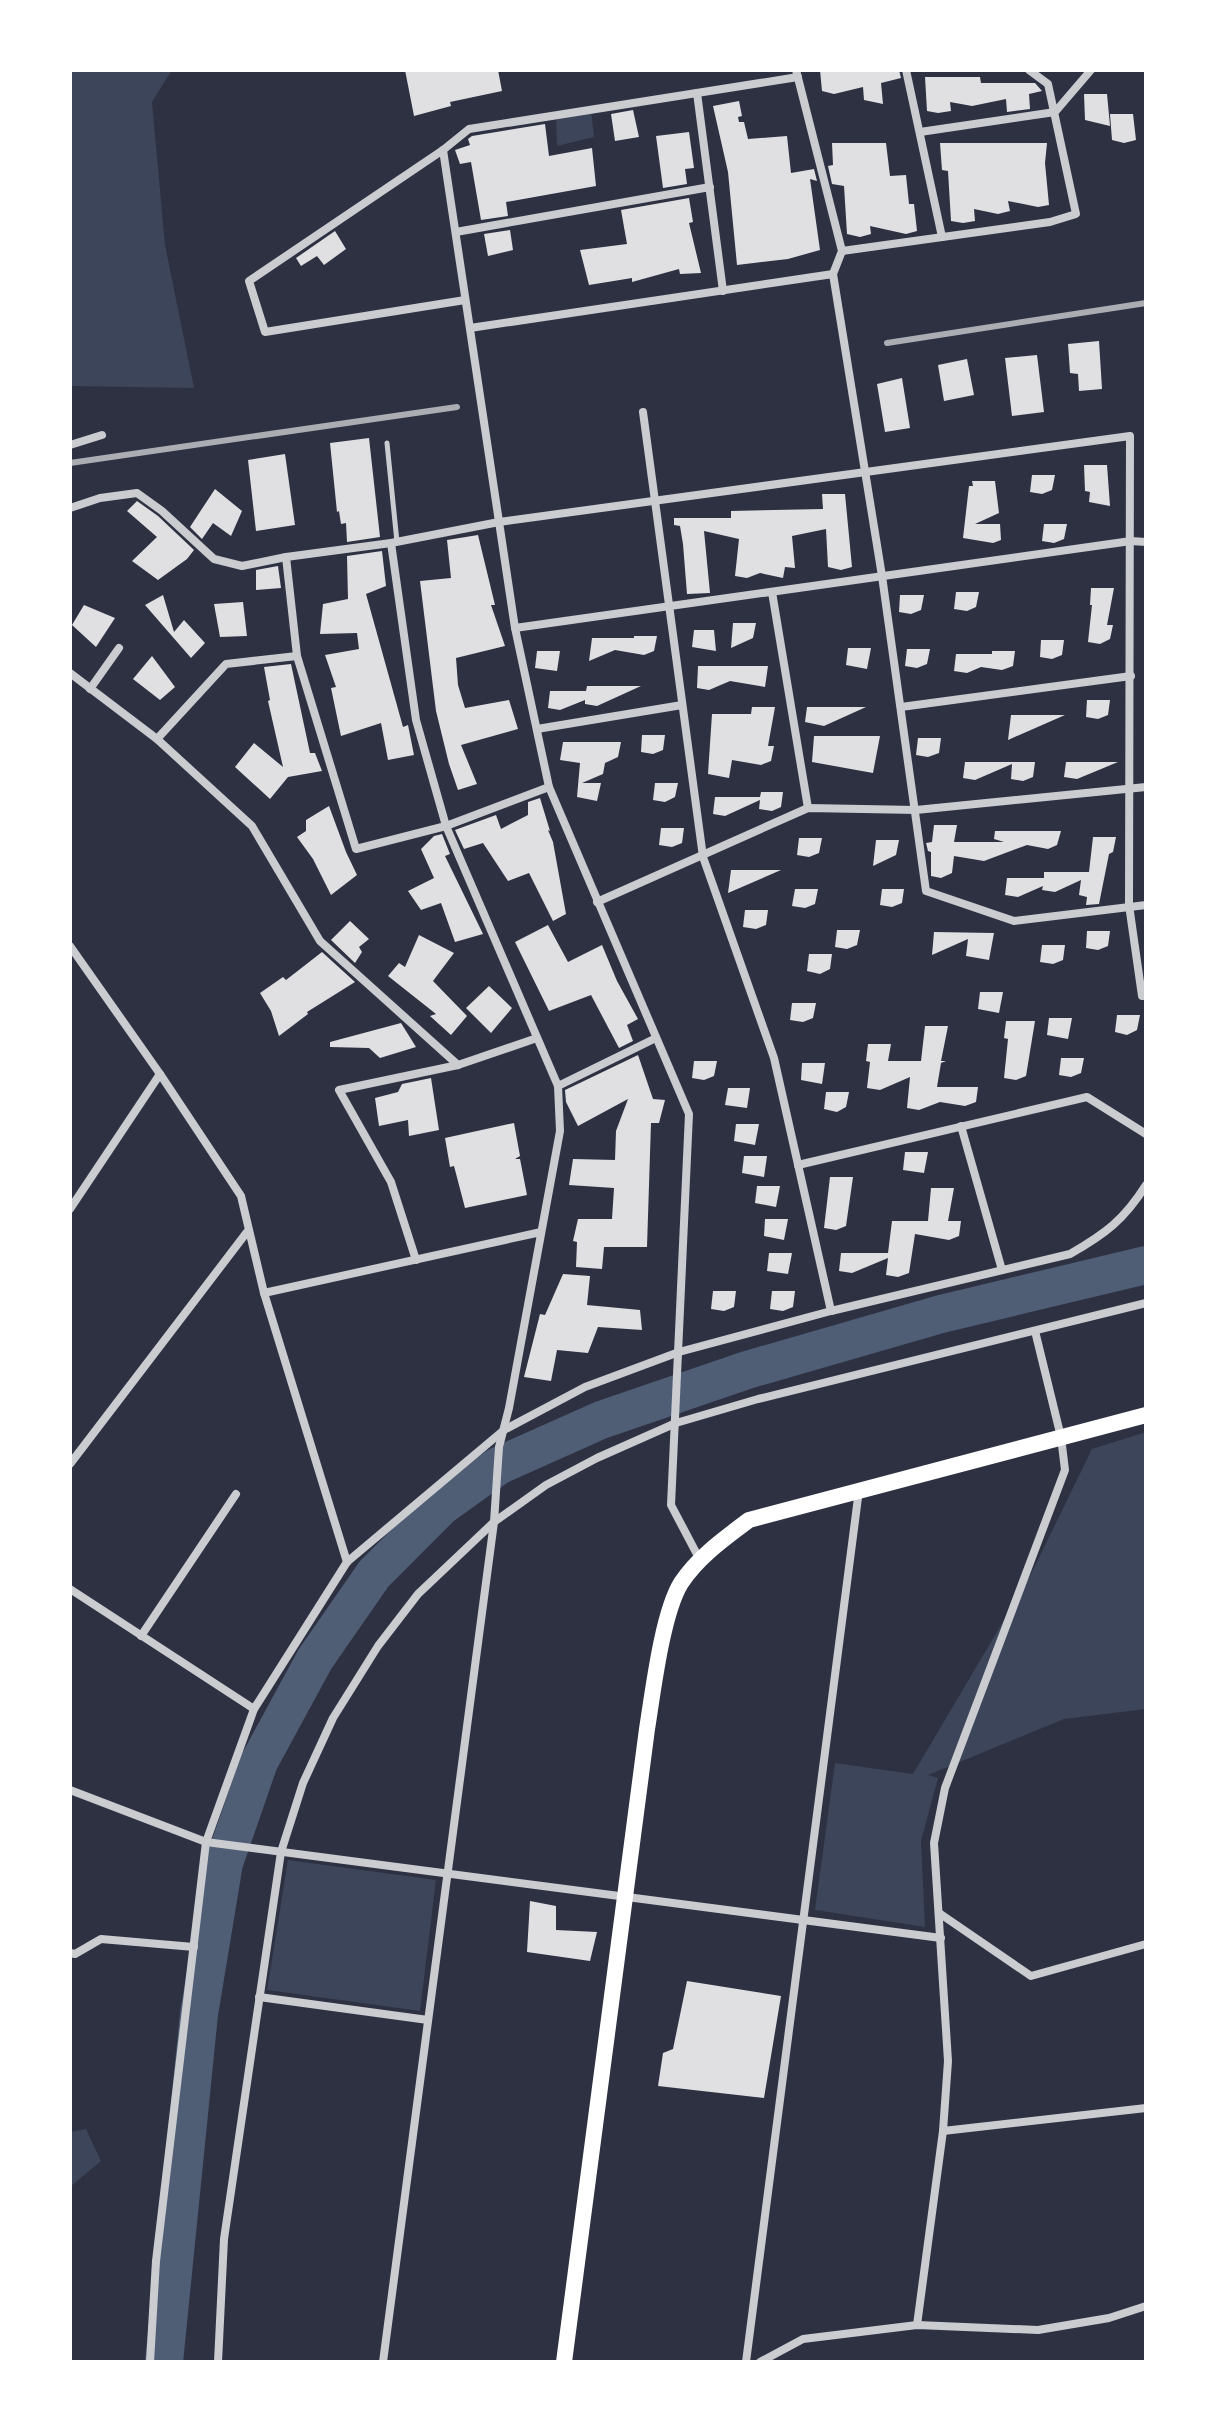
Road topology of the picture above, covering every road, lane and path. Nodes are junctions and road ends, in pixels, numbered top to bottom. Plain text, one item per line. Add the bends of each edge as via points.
1 (906, 70) edge
2 (1029, 70) edge
3 (1091, 70) edge
4 (797, 73) edge
5 (697, 93) junction
6 (1055, 112) junction
7 (920, 132) junction
8 (443, 150) junction
9 (710, 187) junction
10 (456, 232) junction
11 (942, 237) junction
12 (842, 251) junction
13 (833, 274) junction
14 (723, 291) junction
15 (465, 300) junction
16 (470, 328) junction
17 (643, 412) dead end
18 (102, 435) dead end
19 (387, 443) dead end
20 (70, 445) edge
21 (866, 472) junction
22 (654, 501) junction
23 (70, 508) edge
24 (499, 522) junction
25 (1131, 541) junction
26 (1146, 542) edge
27 (394, 543) junction
28 (286, 557) junction
29 (882, 576) junction
30 (772, 592) junction
31 (669, 606) junction
32 (515, 628) junction
33 (119, 648) dead end
34 (297, 656) junction
35 (70, 673) edge
36 (1131, 676) junction
37 (90, 689) junction
38 (682, 705) junction
39 (901, 707) junction
40 (537, 729) junction
41 (157, 739) junction
42 (549, 787) junction
43 (1131, 787) junction
44 (1146, 787) edge
45 (808, 808) junction
46 (916, 810) junction
47 (446, 826) junction
48 (703, 857) junction
49 (597, 902) junction
50 (1129, 905) junction
51 (1146, 905) edge
52 (70, 946) edge
53 (1146, 996) edge
54 (537, 1038) junction
55 (656, 1038) junction
56 (458, 1065) junction
57 (160, 1074) junction
58 (558, 1086) junction
59 (961, 1126) junction
60 (1146, 1134) edge
61 (798, 1165) junction
62 (1146, 1185) edge
63 (70, 1209) edge
64 (247, 1232) junction
65 (541, 1232) junction
66 (416, 1260) junction
67 (1002, 1270) junction
68 (264, 1293) junction
69 (1146, 1303) edge
70 (831, 1311) junction
71 (1035, 1331) junction
72 (679, 1352) junction
73 (1146, 1415) edge
74 (676, 1423) junction
75 (504, 1430) junction
76 (1061, 1437) junction
77 (70, 1464) edge
78 (859, 1489) junction
79 (236, 1494) dead end
80 (494, 1522) junction
81 (701, 1560) junction
82 (347, 1562) junction
83 (70, 1589) edge
84 (141, 1636) junction
85 (254, 1709) junction
86 (70, 1790) edge
87 (206, 1842) junction
88 (277, 1852) junction
89 (448, 1874) junction
90 (625, 1897) junction
91 (939, 1913) junction
92 (804, 1920) junction
93 (941, 1938) junction
94 (1146, 1944) edge
95 (194, 1947) junction
96 (70, 1953) edge
97 (259, 1997) junction
98 (428, 2020) junction
99 (1146, 2108) edge
100 (943, 2131) junction
101 (1146, 2306) edge
102 (917, 2325) junction
103 (150, 2362) edge
104 (218, 2362) edge
105 (383, 2362) edge
106 (564, 2362) edge
107 (746, 2362) edge
108 (760, 2362) edge

1 - 7 street
2 - 6 street via 1048,84
3 - 6 street
4 - 5 street
4 - 12 street
5 - 8 street via 469,129
5 - 9 street
6 - 7 street
6 - 11 street via 1076,214
7 - 11 street
8 - 10 street
8 - 15 street via 249,281 265,332
9 - 10 street
9 - 14 street
10 - 15 street
11 - 12 street
12 - 13 street
13 - 14 street
13 - 21 street
14 - 16 street
15 - 16 street
16 - 24 street
17 - 22 street
18 - 20 street
19 - 27 lane
21 - 22 street
21 - 25 street via 1130,436
21 - 29 street
22 - 24 street
22 - 31 street
23 - 28 street via 137,493 214,559 242,566
24 - 27 street
24 - 32 street
25 - 26 street
25 - 29 street
25 - 36 street
27 - 28 street
27 - 47 street via 416,720
28 - 34 street
29 - 30 street
29 - 39 street
30 - 31 street
30 - 45 street
31 - 32 street
31 - 38 street
32 - 40 street
33 - 37 street
34 - 41 street via 226,664
34 - 47 street via 356,849
35 - 37 street
36 - 39 street
36 - 43 street
37 - 41 street
38 - 40 street
38 - 48 street
39 - 46 street
40 - 42 street
41 - 56 street via 252,826 320,941
42 - 47 street
42 - 49 street
43 - 44 street
43 - 46 street
43 - 50 street
45 - 46 street
45 - 48 street
46 - 50 street via 926,891 1014,921
47 - 54 street
48 - 49 street
48 - 61 street via 774,1058
49 - 55 street
50 - 51 street
50 - 53 street
52 - 57 street
54 - 56 street
54 - 58 street
55 - 58 street
55 - 72 street via 689,1114
56 - 66 street via 339,1090 391,1182
57 - 63 street
57 - 64 street via 241,1196
58 - 65 street via 560,1131
59 - 60 street via 1087,1097
59 - 61 street
59 - 67 street
61 - 70 street
62 - 67 street via 1129,1211 1104,1234 1070,1254
64 - 68 street
64 - 77 street
65 - 66 street
65 - 75 street
66 - 68 street
67 - 70 street
68 - 82 street
69 - 71 street
70 - 72 street
71 - 74 street
71 - 76 street
72 - 74 street
72 - 75 street via 585,1387
73 - 76 main road
74 - 80 street via 546,1485
74 - 81 street via 671,1505
75 - 80 street
75 - 82 street
76 - 78 main road
76 - 91 street via 1065,1470 945,1788 934,1843
78 - 81 main road via 749,1520
78 - 92 street
79 - 84 street
80 - 88 street via 418,1594 378,1646 327,1731
80 - 89 street
81 - 90 main road via 680,1584 658,1665
82 - 85 street
83 - 84 street
84 - 85 street
85 - 87 street
86 - 87 street
87 - 88 street
87 - 95 street
88 - 89 street
88 - 97 street
89 - 90 street
89 - 98 street
90 - 92 street
90 - 106 main road
91 - 93 street
91 - 94 street via 1031,1976
92 - 93 street
92 - 107 street
93 - 100 street via 948,2061
95 - 96 street via 101,1939
95 - 103 street via 156,2261
97 - 98 street
97 - 104 street via 224,2239
98 - 105 street
99 - 100 street
100 - 102 street
101 - 102 street via 1038,2330
102 - 108 street via 803,2339

